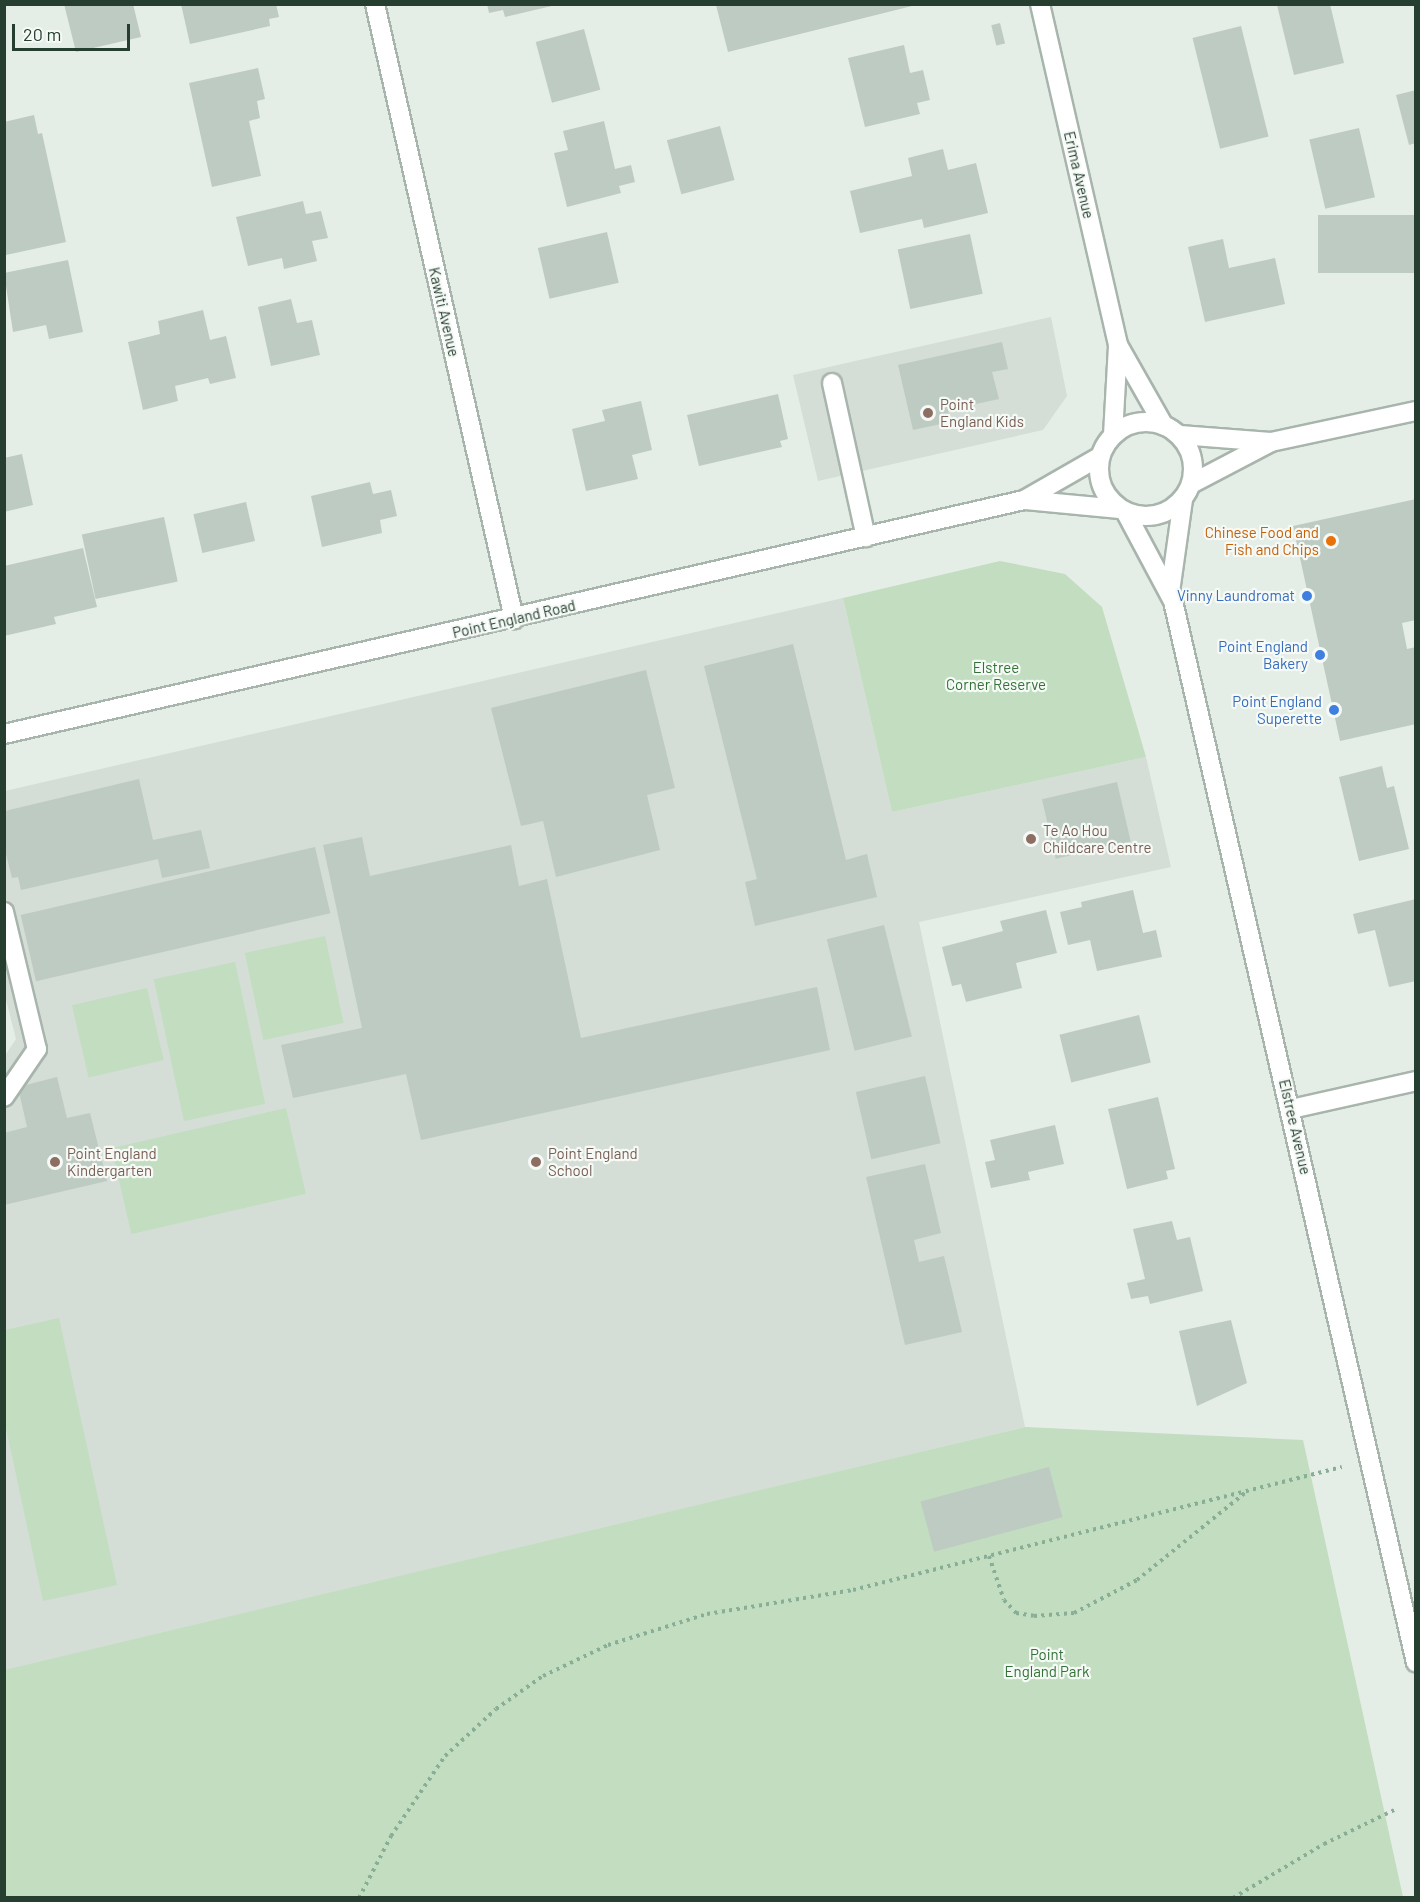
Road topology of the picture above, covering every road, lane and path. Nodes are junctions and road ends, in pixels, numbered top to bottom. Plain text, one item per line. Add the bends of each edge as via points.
1 (375, 4) edge
2 (1040, 4) edge
3 (1118, 345) junction
4 (832, 383) dead end
5 (1416, 411) edge
6 (1164, 426) junction
7 (1113, 435) junction
8 (1180, 435) junction
9 (1271, 442) junction
10 (1099, 457) junction
11 (1187, 492) junction
12 (1024, 500) junction
13 (1122, 511) junction
14 (867, 537) junction
15 (1170, 591) junction
16 (514, 619) junction
17 (4, 734) edge
18 (4, 912) edge
19 (1416, 1081) edge
20 (4, 1097) edge
21 (1291, 1109) junction
22 (1369, 1460) junction
23 (1249, 1490) junction
24 (989, 1556) junction
25 (1416, 1663) edge
26 (1394, 1810) dead end
27 (359, 1898) edge
28 (1233, 1898) edge

1 - 16 street, Kawiti Avenue
2 - 3 street, Erima Avenue
3 - 6 street, Erima Avenue
3 - 7 street, Erima Avenue
4 - 14 street
5 - 9 street
6 - 7 street via 1132,423
6 - 8 street
7 - 10 street
8 - 9 street
8 - 11 street via 1194,463
9 - 11 street
10 - 12 street, Point England Road
10 - 13 street via 1099,481 1106,497
11 - 13 street via 1170,511 1153,516
11 - 15 street
12 - 13 street, Point England Road
12 - 14 street, Point England Road
13 - 15 street
14 - 16 street, Point England Road
15 - 21 street, Elstree Avenue
16 - 17 street, Point England Road
18 - 20 street via 37,1049
19 - 21 street
21 - 22 street, Elstree Avenue
22 - 23 path
22 - 25 street, Elstree Avenue
23 - 24 path
23 - 24 path via 1137,1580 1074,1613 1016,1613 1001,1593
24 - 27 path via 853,1590 707,1614 608,1645 543,1676 496,1709 445,1755 391,1836
26 - 28 path via 1324,1844

